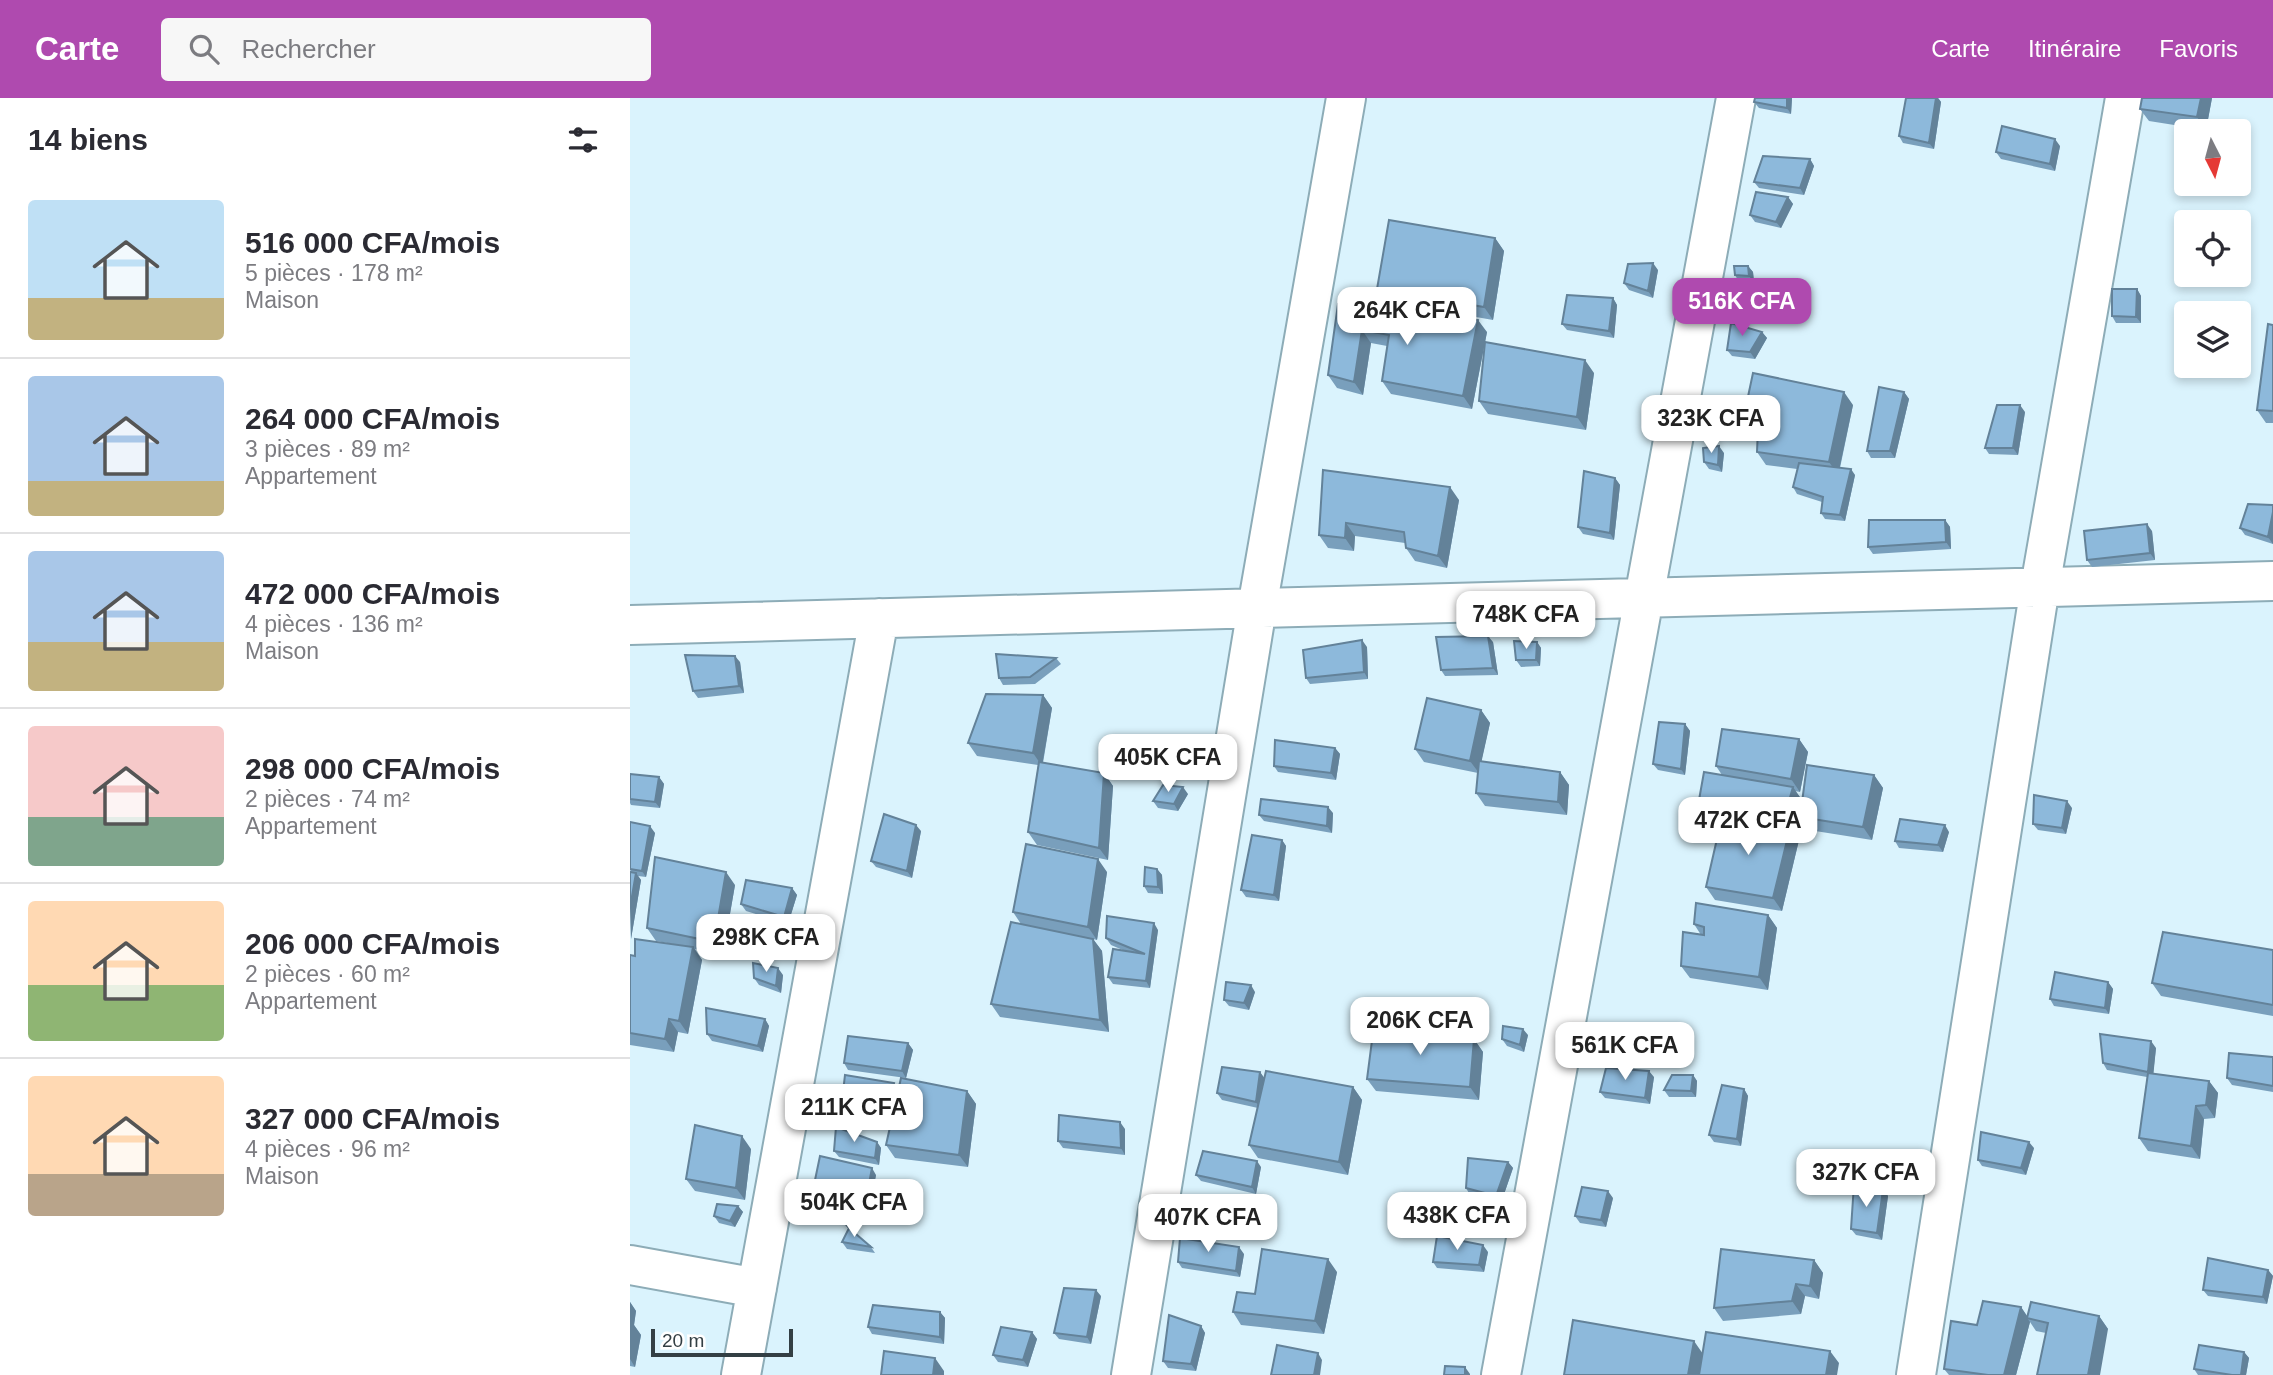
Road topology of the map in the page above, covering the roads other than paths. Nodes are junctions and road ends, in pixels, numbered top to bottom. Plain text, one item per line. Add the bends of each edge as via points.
1 (1346, 98) edge
2 (1736, 98) edge
3 (2125, 98) edge
4 (2273, 581) edge
5 (2040, 587) junction
6 (1644, 598) junction
7 (1257, 608) junction
8 (879, 618) junction
9 (630, 625) edge
10 (630, 1265) edge
11 (757, 1288) junction
12 (741, 1375) edge
13 (1131, 1375) edge
14 (1501, 1375) edge
15 (1916, 1375) edge

1 - 7 street
2 - 6 street
3 - 5 street
4 - 5 street
5 - 6 street
5 - 15 street
6 - 7 street
6 - 14 street
7 - 8 street
7 - 13 street
8 - 9 street
8 - 11 street
10 - 11 street
11 - 12 street

